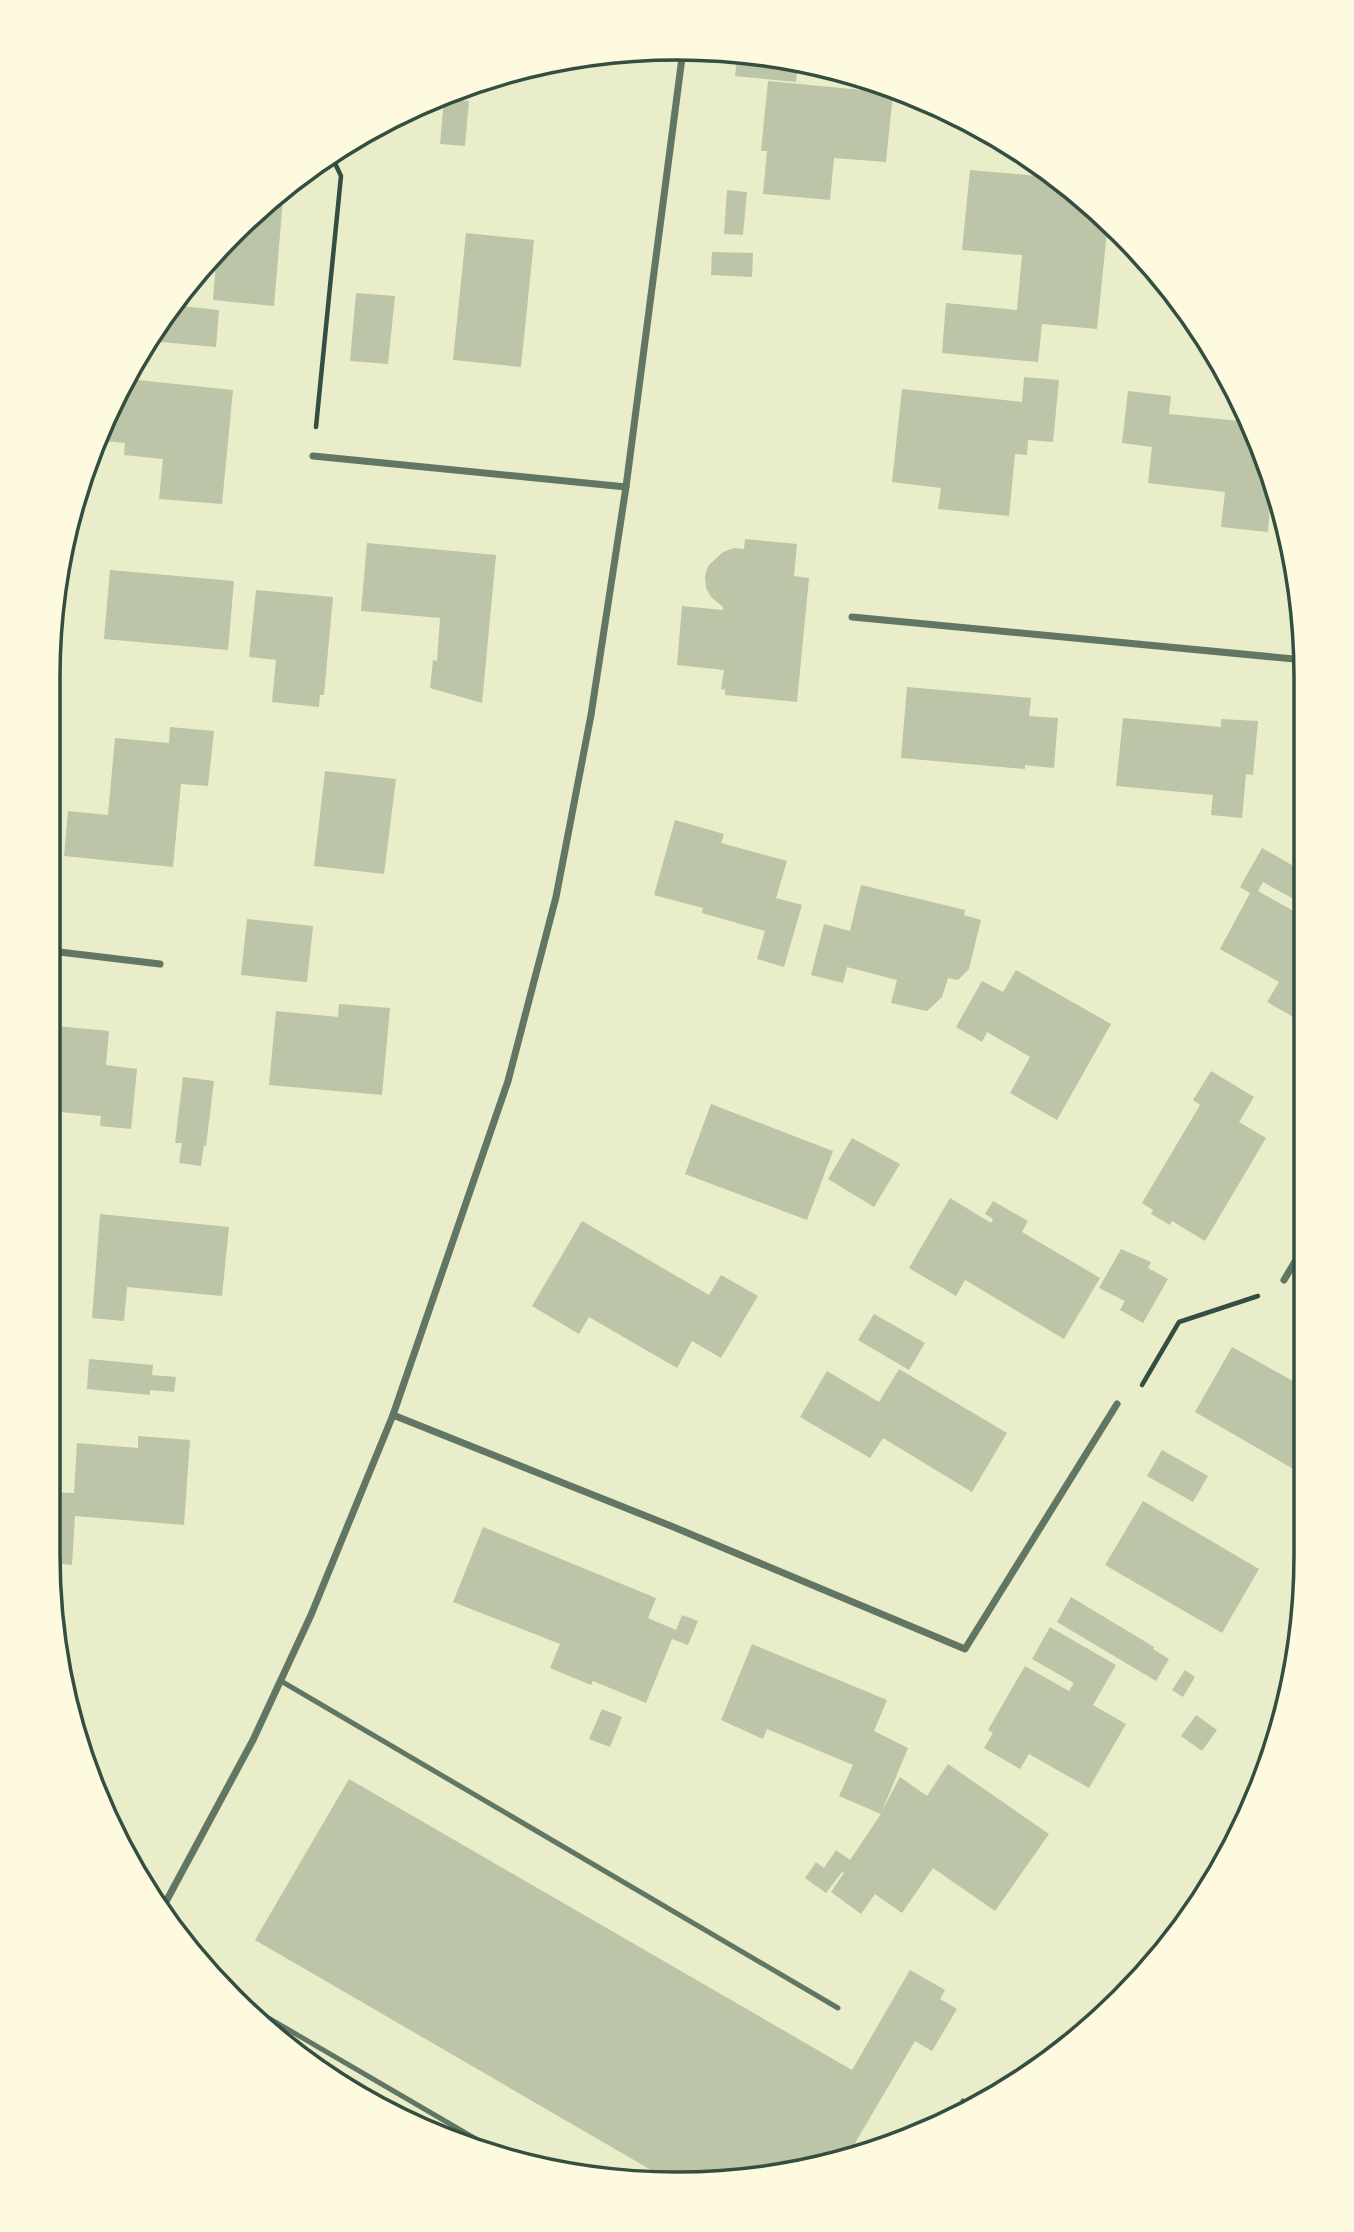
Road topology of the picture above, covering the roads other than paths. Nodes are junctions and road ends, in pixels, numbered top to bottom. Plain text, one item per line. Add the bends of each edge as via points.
1 (682, 60) edge
2 (313, 456) road end
3 (626, 487) junction
4 (852, 617) dead end
5 (1294, 659) edge
6 (60, 952) edge
7 (160, 964) dead end
8 (1294, 1263) edge
9 (1284, 1280) road end
10 (1116, 1404) road end
11 (393, 1415) junction
12 (281, 1681) junction
13 (166, 1901) edge
14 (838, 2007) dead end
15 (270, 2019) edge
16 (475, 2138) edge

1 - 3 street
2 - 3 street
3 - 11 street via 591,715 556,897 509,1081
4 - 5 street
6 - 7 street
8 - 9 street
10 - 11 street via 965,1649
11 - 12 street
12 - 13 street
12 - 14 lane
15 - 16 lane

